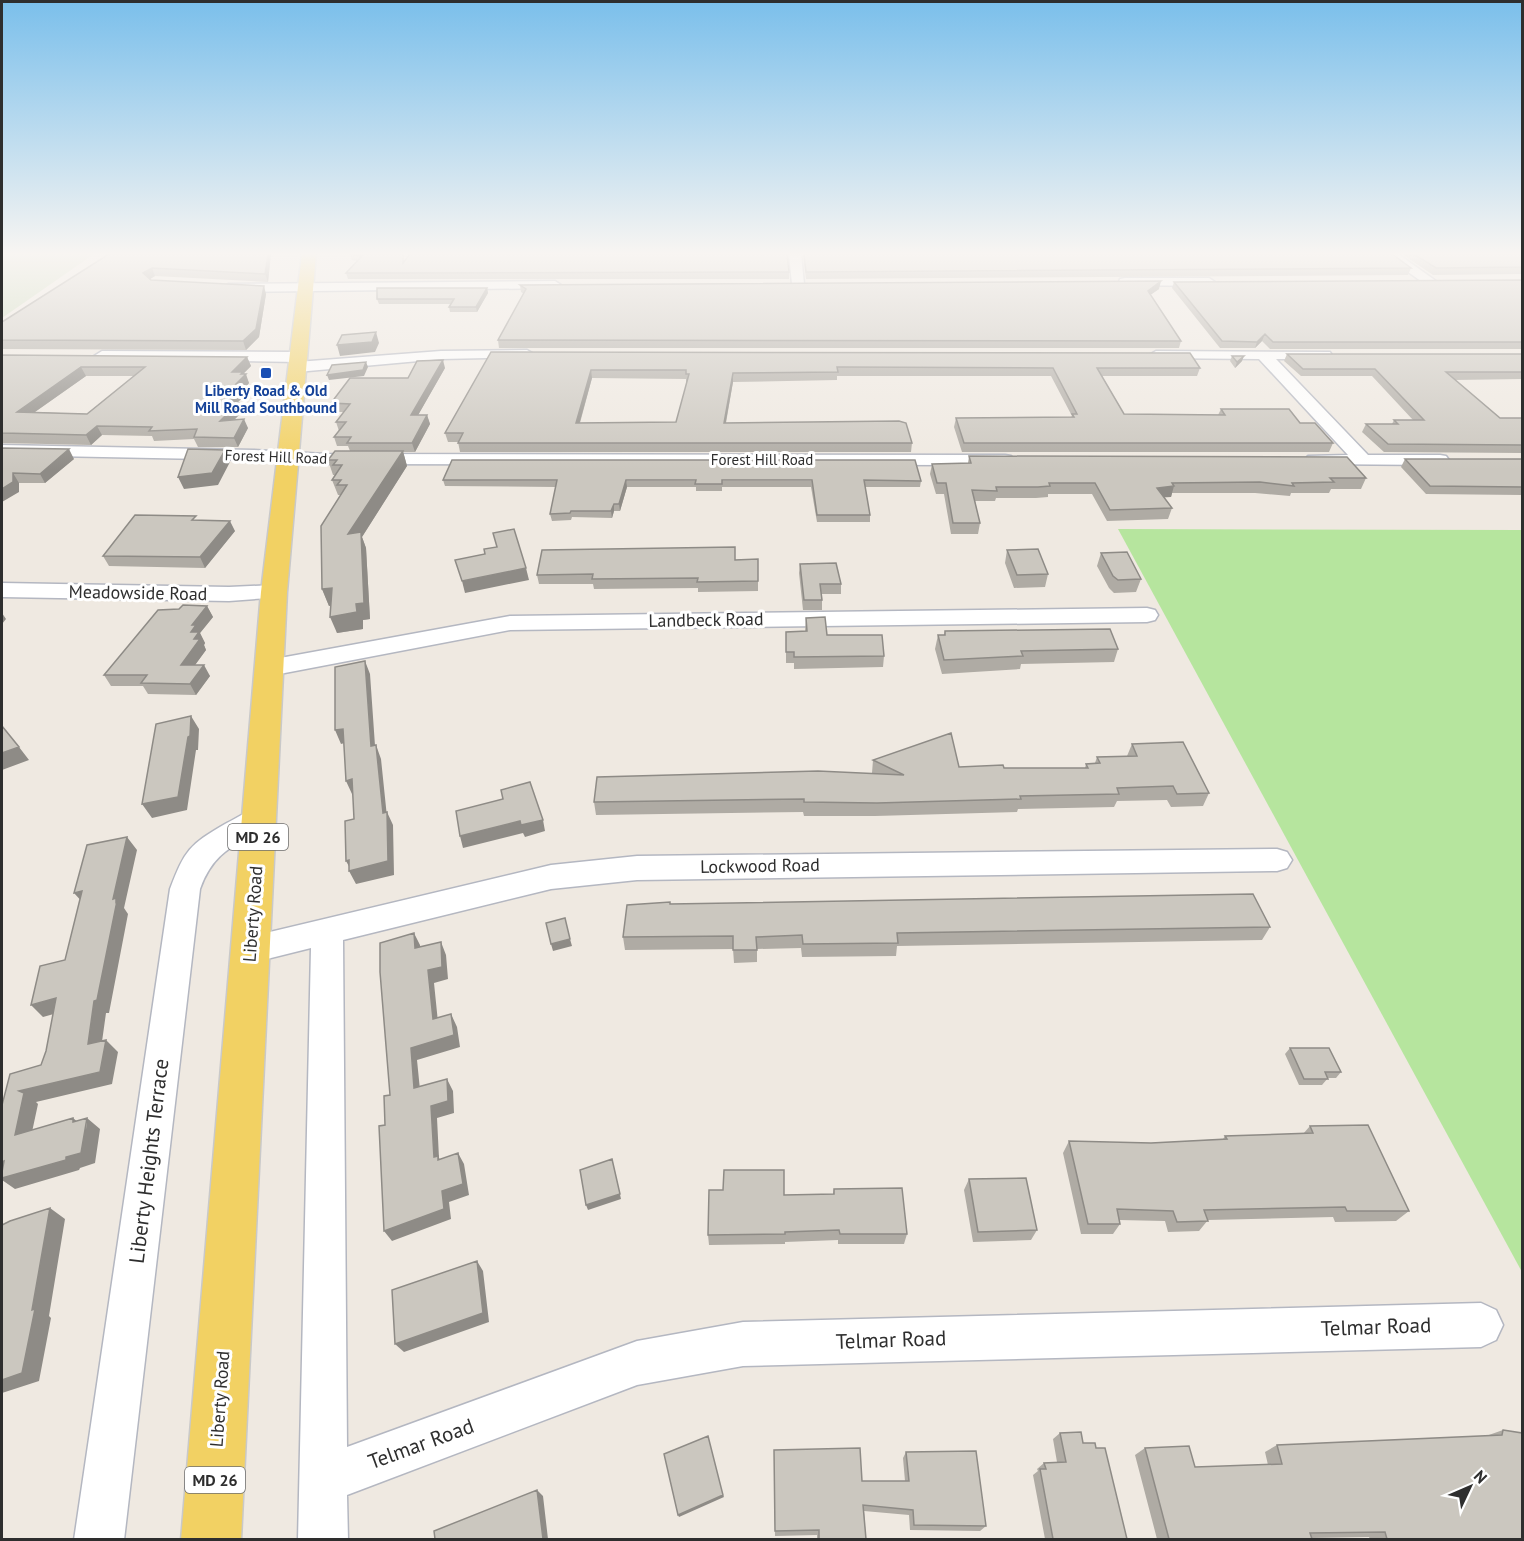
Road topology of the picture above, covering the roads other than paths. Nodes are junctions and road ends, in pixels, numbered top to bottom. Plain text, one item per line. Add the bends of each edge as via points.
1 (302, 326) edge
2 (544, 354) edge
3 (1143, 355) edge
4 (1263, 355) junction
5 (1346, 355) edge
6 (84, 356) edge
7 (298, 362) junction
8 (2, 450) edge
9 (287, 457) junction
10 (1017, 460) edge
11 (1292, 460) edge
12 (1364, 460) junction
13 (1454, 460) edge
14 (2, 590) edge
15 (274, 592) junction
16 (1147, 615) dead end
17 (269, 668) junction
18 (260, 818) junction
19 (1277, 860) dead end
20 (327, 931) junction
21 (251, 949) junction
22 (1481, 1325) dead end
23 (323, 1480) junction
24 (99, 1539) edge
25 (211, 1539) edge
26 (323, 1539) edge

1 - 7 main road, Liberty Road / MD 26
2 - 7 street
3 - 4 street
4 - 5 street
4 - 12 street
6 - 7 street
7 - 9 main road, Liberty Road / MD 26
8 - 9 street, Forest Hill Road
9 - 10 street, Forest Hill Road
9 - 15 main road, Liberty Road / MD 26
11 - 12 street
12 - 13 street
14 - 15 street, Meadowside Road
15 - 17 main road, Liberty Road / MD 26
16 - 17 street, Landbeck Road via 510,623
17 - 18 main road, Liberty Road / MD 26
18 - 21 main road, Liberty Road / MD 26
18 - 24 street, Liberty Heights Terrace via 206,849 193,867 185,889
19 - 20 street, Lockwood Road via 637,868 552,877
20 - 21 street, Lockwood Road
20 - 23 street
21 - 25 main road, Liberty Road / MD 26
22 - 23 street, Telmar Road via 743,1344 637,1363
23 - 26 street

